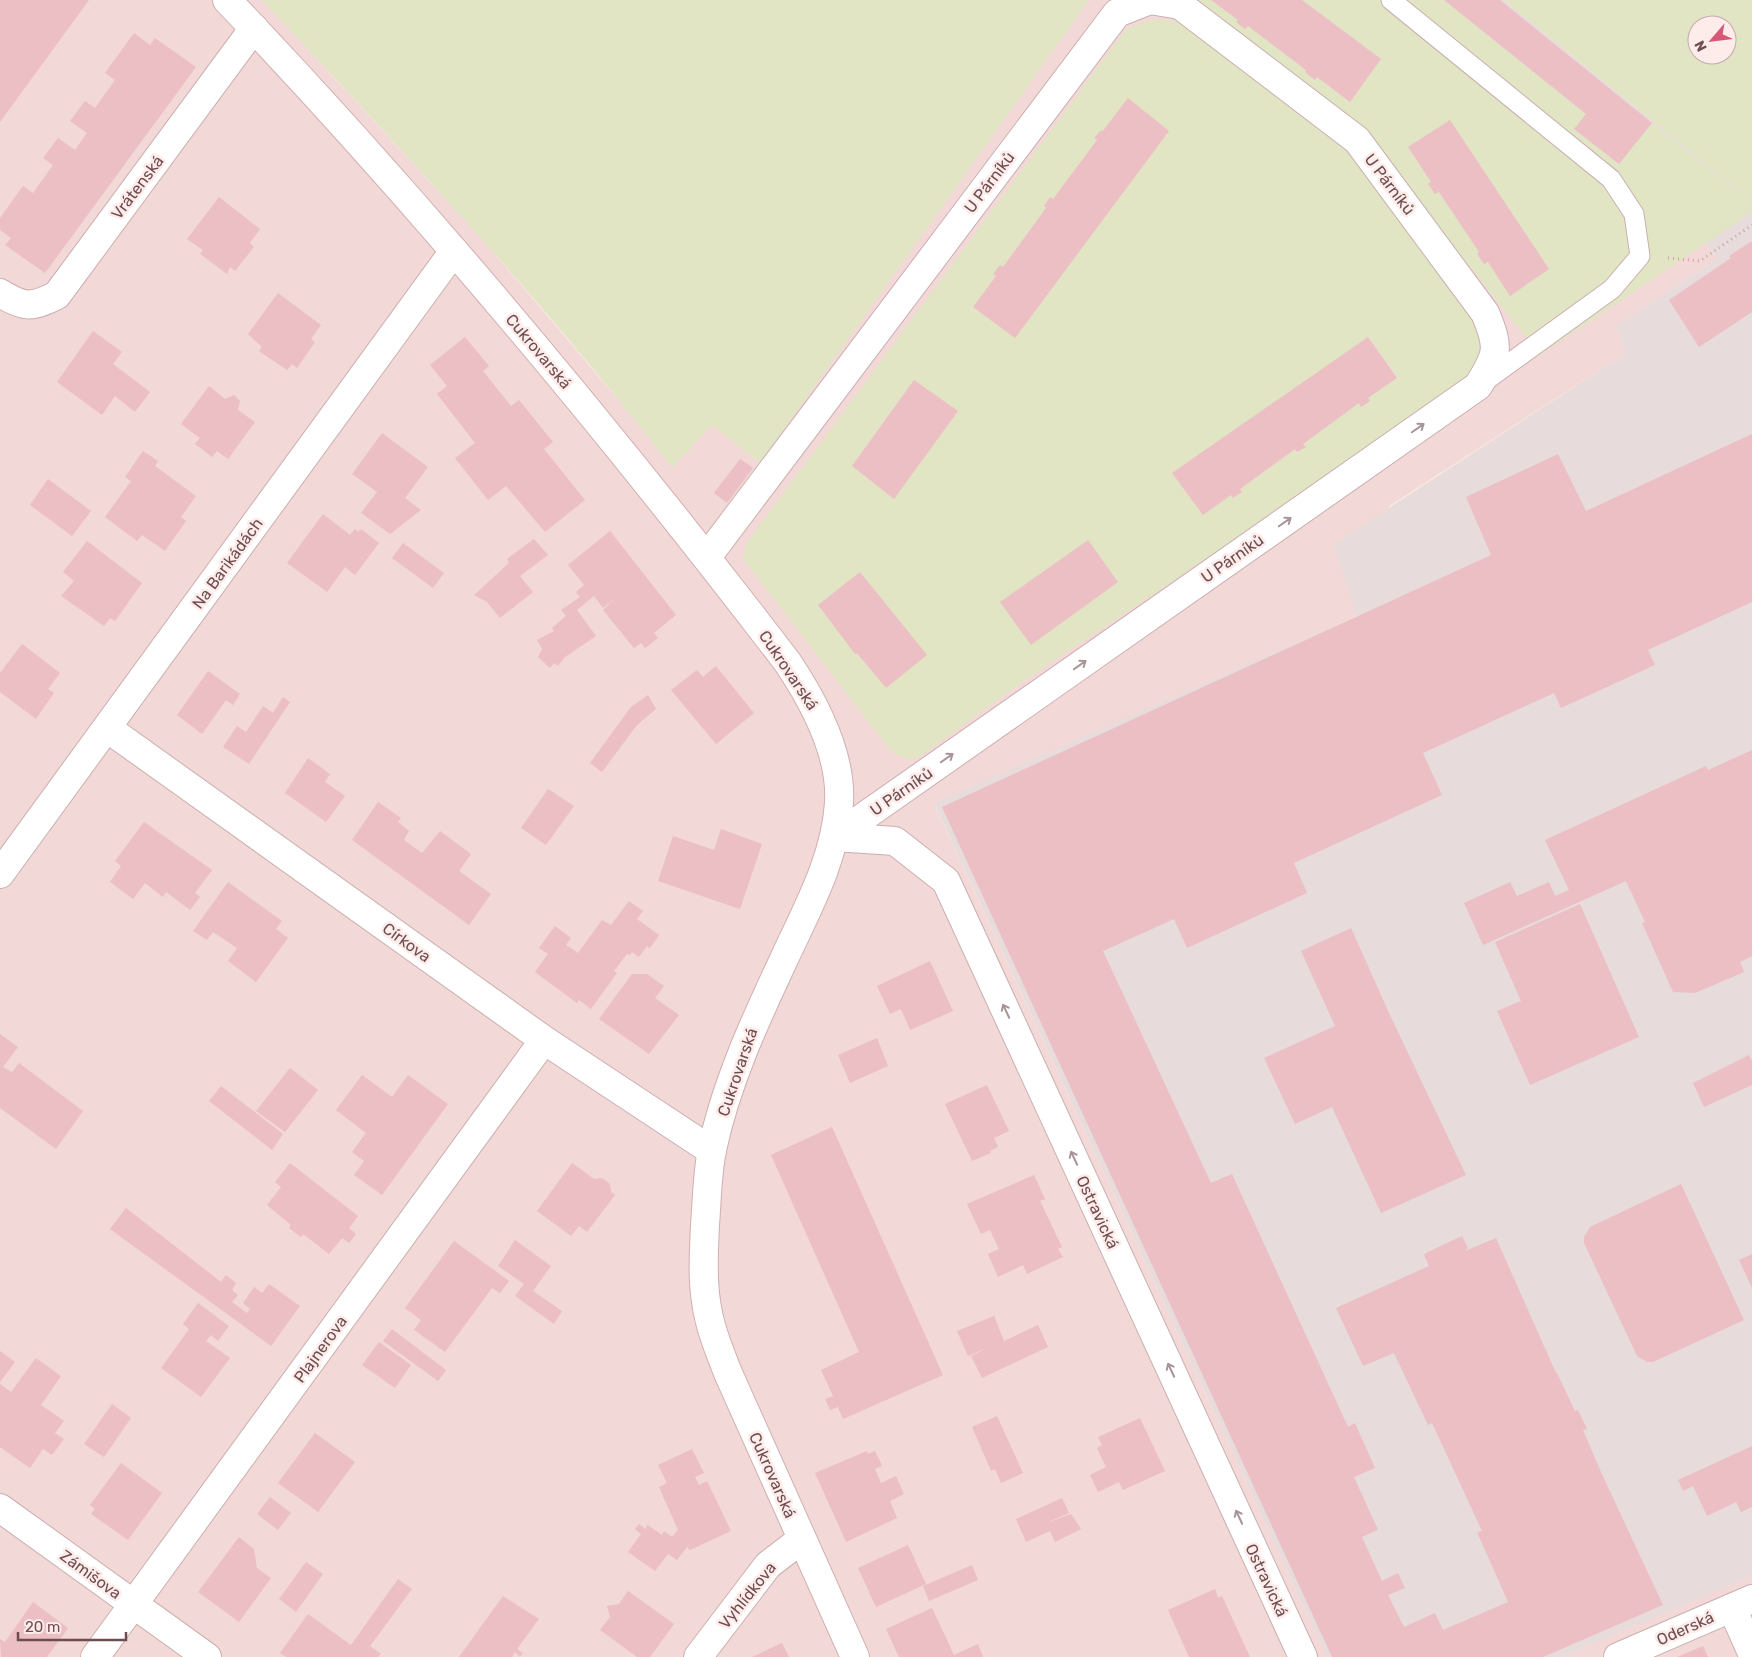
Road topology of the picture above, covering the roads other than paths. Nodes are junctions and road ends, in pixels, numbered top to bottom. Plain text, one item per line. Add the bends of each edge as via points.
1 (227, 0) edge
2 (1391, 0) edge
3 (1121, 6) edge
4 (254, 28) junction
5 (454, 251) junction
6 (0, 293) edge
7 (1478, 386) junction
8 (707, 557) junction
9 (107, 728) junction
10 (835, 836) junction
11 (0, 874) edge
12 (544, 1040) junction
13 (712, 1150) junction
14 (0, 1508) edge
15 (802, 1539) junction
16 (1742, 1603) edge
17 (133, 1604) junction
18 (1752, 1653) edge
19 (95, 1657) edge
20 (207, 1657) edge
21 (698, 1657) edge
22 (855, 1657) edge
23 (1303, 1657) edge
24 (1618, 1657) edge

1 - 4 street, Cukrovarská
2 - 7 lane via 1611,179 1634,214 1640,256 1612,289
3 - 7 street, U Párníků via 1150,0 1180,5 1357,140 1485,312 1495,337 1493,362
3 - 8 street, U Párníků
4 - 5 street, Cukrovarská
4 - 6 street, Vrátenská via 57,294 40,304 19,305
5 - 8 street, Cukrovarská
5 - 9 street, Na Barikádách
10 -> 7 street, U Párníků
8 - 10 street, Cukrovarská via 809,695 834,761 839,801
9 - 11 street, Na Barikádách
9 - 12 street, Církova
10 - 13 street, Cukrovarská via 823,874 737,1065
23 -> 10 street, Ostravická via 946,881 895,840
12 - 13 street, Církova
12 - 17 street, Plajnerova
13 - 15 street, Cukrovarská via 704,1254 705,1300 714,1337 728,1373
14 - 17 street, Zámišova
15 - 21 street, Vyhlídkova via 768,1565
15 - 22 street, Cukrovarská
16 - 18 street
16 - 24 street, Oderská
17 - 19 street, Plajnerova
17 - 20 street, Zámišova

